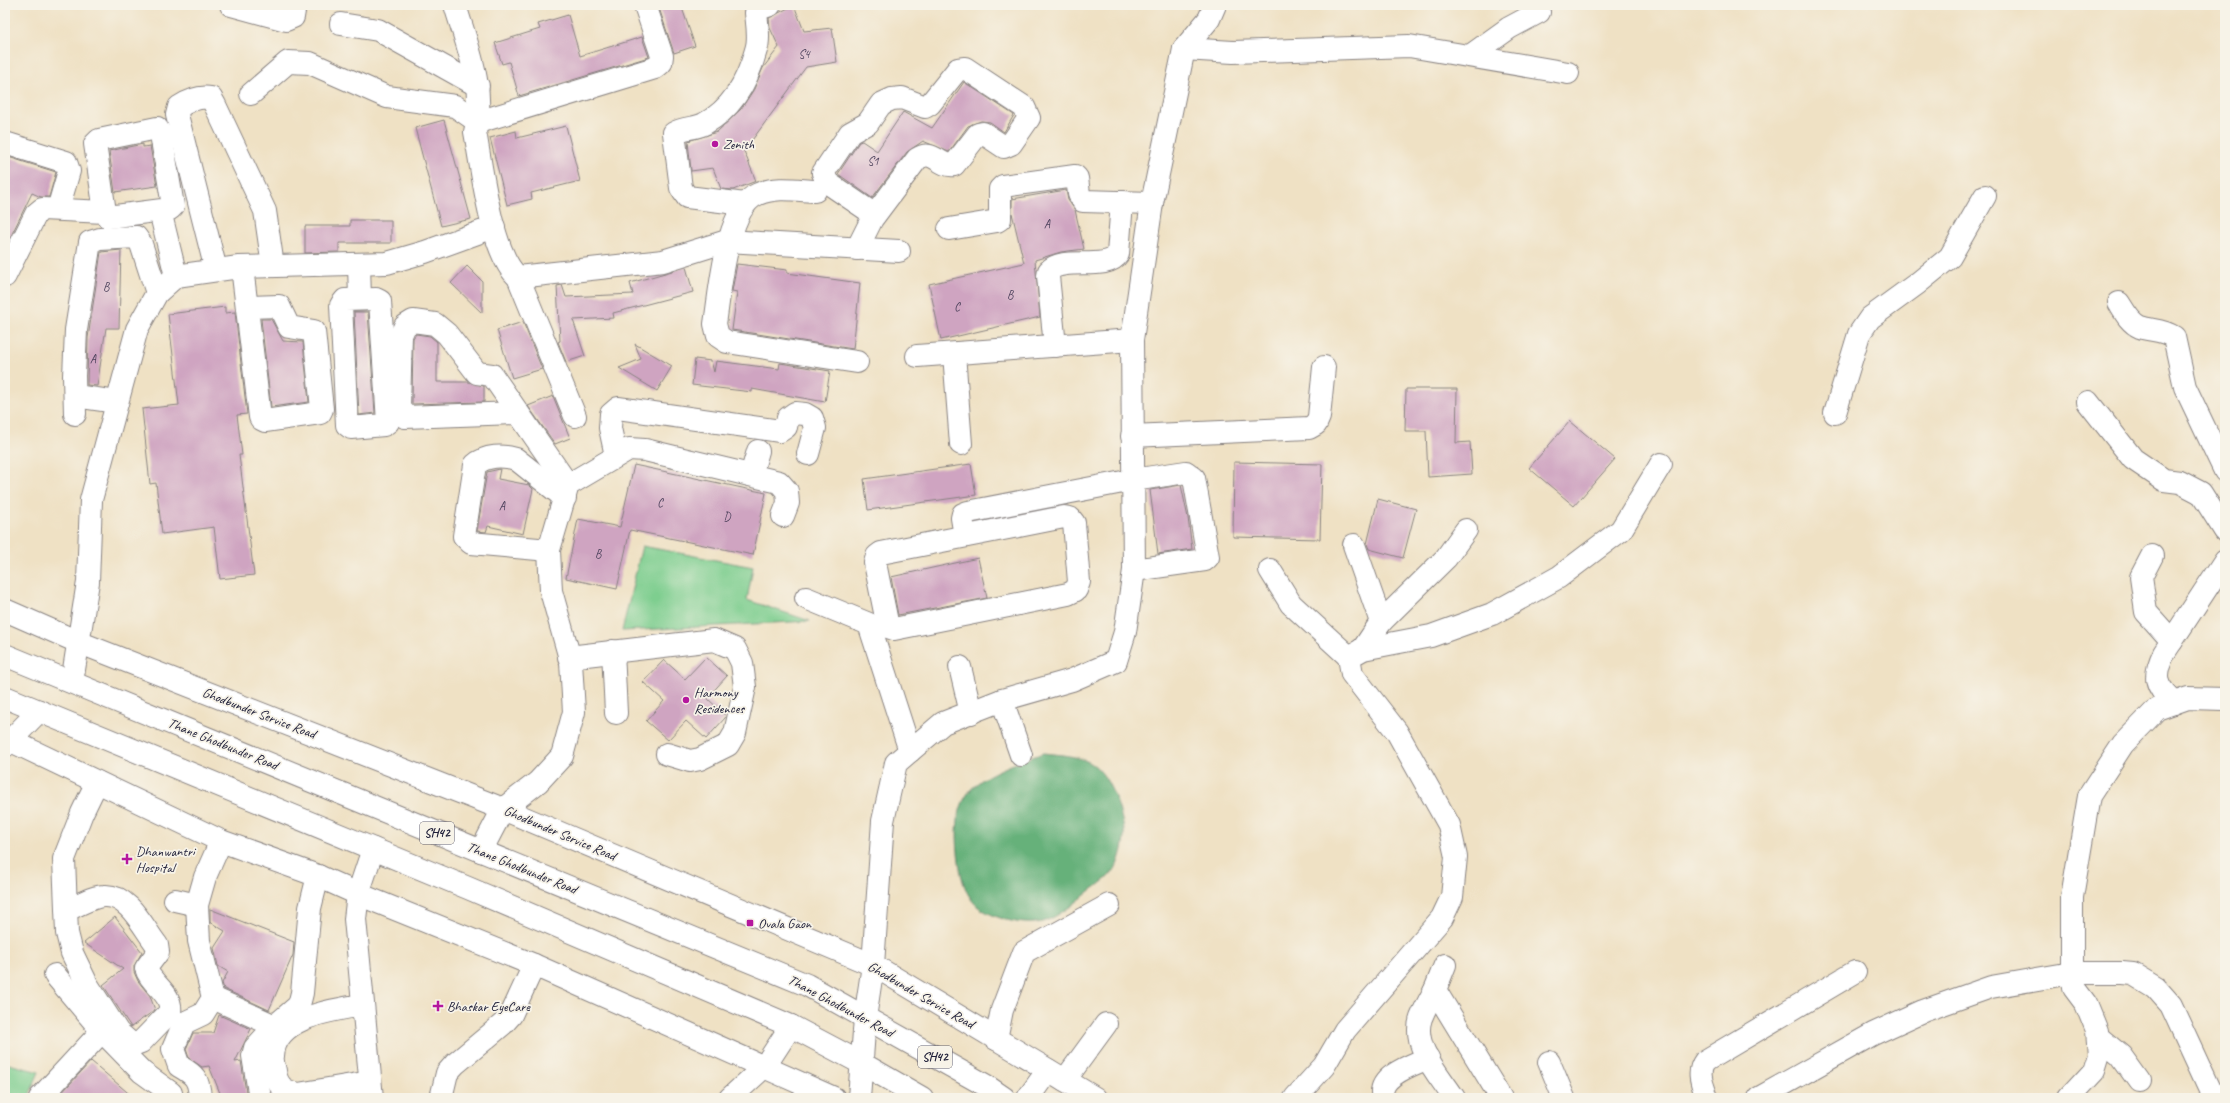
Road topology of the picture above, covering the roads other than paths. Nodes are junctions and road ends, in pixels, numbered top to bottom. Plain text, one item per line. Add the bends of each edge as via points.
1 (231, 5) edge
2 (295, 5) edge
3 (455, 5) edge
4 (645, 5) edge
5 (770, 5) edge
6 (1215, 5) edge
7 (1540, 12) dead end
8 (341, 24) dead end
9 (1184, 49) junction
10 (1470, 56) junction
11 (1568, 73) dead end
12 (478, 86) junction
13 (251, 94) dead end
14 (478, 122) junction
15 (5, 143) edge
16 (815, 191) dead end
17 (1985, 196) dead end
18 (1122, 202) junction
19 (1152, 203) junction
20 (745, 204) junction
21 (58, 209) junction
22 (160, 211) junction
23 (105, 212) junction
24 (875, 215) junction
25 (494, 227) junction
26 (949, 229) dead end
27 (727, 241) junction
28 (857, 249) junction
29 (899, 252) dead end
30 (359, 264) junction
31 (273, 266) junction
32 (242, 267) junction
33 (216, 270) junction
34 (5, 276) edge
35 (176, 276) junction
36 (518, 277) junction
37 (156, 293) junction
38 (360, 299) junction
39 (2119, 303) dead end
40 (247, 307) junction
41 (451, 323) dead end
42 (1132, 340) junction
43 (1055, 346) junction
44 (954, 354) junction
45 (917, 356) dead end
46 (857, 362) dead end
47 (1324, 367) dead end
48 (492, 375) junction
49 (117, 402) junction
50 (2088, 402) dead end
51 (1835, 413) dead end
52 (517, 414) junction
53 (575, 416) dead end
54 (1132, 436) junction
55 (961, 444) dead end
56 (758, 451) dead end
57 (808, 454) dead end
58 (616, 456) junction
59 (1661, 464) dead end
60 (2225, 471) edge
61 (751, 475) junction
62 (1133, 480) junction
63 (566, 492) junction
64 (783, 516) dead end
65 (1466, 530) dead end
66 (2225, 531) edge
67 (965, 536) junction
68 (1354, 545) dead end
69 (549, 550) junction
70 (2152, 556) dead end
71 (2225, 560) edge
72 (1134, 570) junction
73 (1270, 570) dead end
74 (806, 598) dead end
75 (5, 610) edge
76 (1381, 622) junction
77 (2172, 641) junction
78 (78, 642) junction
79 (613, 651) junction
80 (1356, 653) junction
81 (5, 655) edge
82 (569, 657) junction
83 (960, 667) dead end
84 (72, 682) junction
85 (5, 697) edge
86 (2225, 699) edge
87 (1002, 700) junction
88 (2174, 703) junction
89 (39, 711) junction
90 (616, 713) dead end
91 (971, 713) junction
92 (7, 742) edge
93 (910, 751) junction
94 (667, 754) dead end
95 (1021, 755) dead end
96 (97, 782) junction
97 (503, 809) junction
98 (221, 841) junction
99 (373, 849) junction
100 (481, 851) junction
101 (318, 876) junction
102 (358, 894) junction
103 (175, 900) dead end
104 (197, 905) junction
105 (1109, 905) dead end
106 (66, 910) junction
107 (534, 965) junction
108 (873, 965) junction
109 (1445, 965) dead end
110 (1855, 972) dead end
111 (2072, 973) junction
112 (55, 975) dead end
113 (1435, 990) junction
114 (214, 998) junction
115 (362, 1004) junction
116 (865, 1018) junction
117 (1106, 1024) dead end
118 (275, 1026) junction
119 (792, 1026) junction
120 (102, 1031) junction
121 (2098, 1037) junction
122 (996, 1039) junction
123 (1428, 1058) junction
124 (1549, 1062) dead end
125 (861, 1063) junction
126 (765, 1066) junction
127 (1057, 1075) junction
128 (2139, 1081) dead end
129 (371, 1090) edge
130 (2217, 1093) edge
131 (169, 1096) edge
132 (40, 1098) edge
133 (200, 1098) edge
134 (260, 1098) edge
135 (441, 1098) edge
136 (730, 1098) edge
137 (834, 1098) edge
138 (859, 1098) edge
139 (922, 1098) edge
140 (1004, 1098) edge
141 (1028, 1098) edge
142 (1095, 1098) edge
143 (1295, 1098) edge
144 (1383, 1098) edge
145 (1454, 1098) edge
146 (1501, 1098) edge
147 (1564, 1098) edge
148 (1707, 1098) edge
149 (1759, 1098) edge
150 (2068, 1098) edge

1 - 2 street via 286,20 293,17
3 - 12 street
4 - 14 street via 662,56 661,63 655,68
5 - 20 street via 756,13 756,50 738,93 720,114 702,125 680,129 674,133 681,188 687,196
6 - 9 street via 1209,19
7 - 10 street via 1508,28
8 - 12 street via 378,30
9 - 10 street via 1233,52 1409,46
9 - 19 street
10 - 11 street
12 - 14 street
13 - 14 street via 288,62 310,63 387,97 455,106
14 - 25 street via 475,132
15 - 21 street via 66,162 69,171
16 - 20 street via 773,189 756,194
17 - 51 street via 1950,257 1870,318 1859,334
18 - 19 street
18 - 26 street via 1083,201 1075,176 1003,186 1000,189 1000,219
18 - 43 street via 1118,254 1115,258 1107,262 1058,265 1049,270
19 - 42 street
20 - 27 street
21 - 23 street
21 - 34 street via 42,209 36,214
22 - 23 street via 112,218
22 - 23 street via 170,209 174,200 161,134 157,128 99,140 95,144
22 - 35 street
24 - 24 street via 922,155 929,155 948,165 954,165 978,134 1007,146 1029,118 1028,111 965,68 958,70 925,107 902,98 881,104 868,122 850,133 823,173 828,183
24 - 28 street
25 - 30 street via 387,263
25 - 36 street via 504,259
27 - 28 street
27 - 36 street via 663,261
27 - 46 street via 715,324 718,336 727,342
28 - 29 street
30 - 31 street
30 - 38 street
31 - 32 street
31 - 33 street via 265,211 211,98 204,97 179,107 177,115
32 - 33 street
32 - 40 street
33 - 35 street
35 - 37 street
36 - 53 street
37 - 49 street via 137,329
37 - 49 street via 136,237 90,242 76,330 75,405
38 - 38 street via 345,300 341,305 347,425 351,428 384,425 388,422 380,302 378,299
39 - 60 street via 2130,320 2139,326 2164,330 2174,337 2185,388
40 - 40 street via 261,420 320,413 322,409 314,331 289,327 279,306
41 - 48 street via 470,340
42 - 43 street
42 - 54 street
43 - 44 street
44 - 45 street
44 - 55 street
47 - 54 street via 1319,417 1316,424 1309,428
48 - 52 street
48 - 52 street via 478,373 447,334 435,324 413,321 405,326 401,335 399,407 406,417
49 - 78 street via 91,500 88,582
50 - 66 street via 2133,459 2164,480 2180,482 2201,493
52 - 63 street
54 - 62 street
56 - 61 street
57 - 58 street via 815,428 812,418 805,414 795,413 788,418 786,427 780,431 618,408 611,414 610,428
58 - 61 street via 629,449 645,450
58 - 63 street
59 - 80 street via 1621,530 1559,576 1492,614 1431,636
61 - 64 street via 778,482 787,491 788,504
62 - 67 street via 968,512 963,514 962,518
62 - 72 street
62 - 72 street via 1186,472 1190,474 1194,478 1208,552 1205,560
63 - 69 street
63 - 69 street via 516,459 487,457 476,465 464,536 466,540 471,543
65 - 76 street via 1446,558
67 - 67 street via 881,553 877,556 875,563 888,627 894,629 1068,594 1076,590 1079,582 1074,523 1070,518
68 - 76 street
69 - 82 street via 551,591
70 - 77 street via 2141,578 2146,612
71 - 77 street
72 - 87 street via 1125,632 1116,661 1072,680
73 - 80 street via 1291,604
74 - 93 street via 869,624
75 - 78 street, Ghodbunder Service Road
76 - 80 street
77 - 88 street via 2164,653 2155,678 2160,689
78 - 84 street
78 - 97 street, Ghodbunder Service Road
79 - 82 street
79 - 90 street
79 - 94 street via 714,640 735,649 742,663 745,687 735,733 728,744 700,759 690,761
80 - 143 street via 1352,674 1397,732 1449,825 1456,857 1452,897 1442,918 1345,1030 1324,1066
81 - 84 street, Thane Ghodbunder Road / SH42
82 - 97 street via 574,712 562,756 538,782
83 - 91 street
84 - 100 street, Thane Ghodbunder Road / SH42
85 - 89 street
86 - 88 street via 2188,698
87 - 91 street
87 - 95 street
88 - 111 street via 2157,710 2123,744 2089,796 2072,897
89 - 92 street
89 - 99 street
91 - 93 street via 943,723
92 - 96 street
93 - 108 street via 896,763 883,821
96 - 98 street
96 - 106 street via 64,859
97 - 100 street
97 - 108 street, Ghodbunder Service Road via 813,942
98 - 101 street
98 - 104 street
99 - 102 street
99 - 119 street
100 - 116 street, Thane Ghodbunder Road / SH42 via 807,985
101 - 102 street
101 - 118 street via 310,908 299,1005
102 - 107 street
102 - 115 street via 355,919
103 - 104 street
104 - 114 street via 199,941
105 - 122 street via 1024,952 1002,1010
106 - 106 street via 67,933 72,954 87,984 125,1040 133,1044 141,1042 170,1012 169,999 146,968 158,952 157,945 120,899 103,895
107 - 126 street
107 - 135 street via 510,1015 503,1024 447,1073
108 - 116 street
108 - 122 street, Ghodbunder Service Road
109 - 113 street
110 - 148 street via 1705,1061 1700,1068 1700,1077
111 - 121 street via 2074,988 2086,1004
111 - 130 street via 2133,974 2156,988 2171,1005
111 - 149 street via 1991,987 1923,1011 1873,1034
112 - 120 street
113 - 123 street via 1421,1019 1419,1034
113 - 146 street
114 - 118 street
114 - 133 street via 203,1014 184,1023 173,1049 179,1066 193,1074 199,1086
115 - 129 street
115 - 129 street via 316,1013 290,1026 276,1042 273,1056 280,1087 288,1092 298,1094
116 - 125 street
116 - 140 street, Thane Ghodbunder Road / SH42
117 - 127 street
118 - 134 street via 255,1048 253,1056
119 - 125 street
119 - 126 street
120 - 131 street
120 - 132 street
121 - 128 street via 2121,1056
121 - 150 street via 2099,1054 2094,1070
122 - 127 street, Ghodbunder Service Road
123 - 144 street via 1390,1077 1384,1086
123 - 145 street
124 - 147 street
125 - 138 street
125 - 139 street
126 - 136 street
126 - 137 street
127 - 141 street
127 - 142 street, Ghodbunder Service Road

